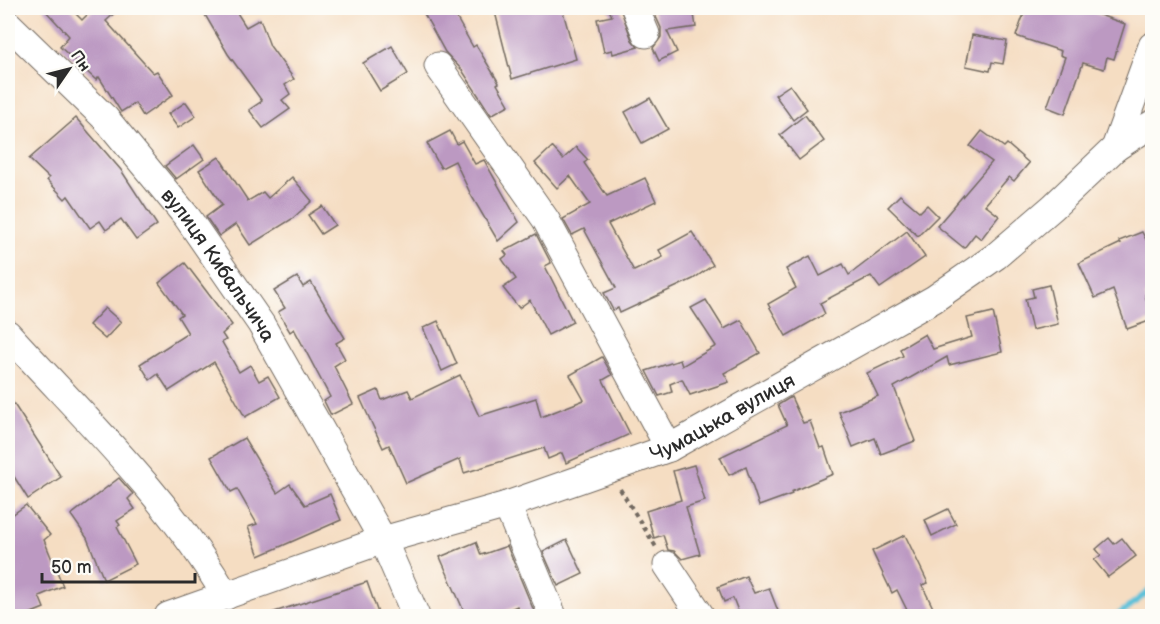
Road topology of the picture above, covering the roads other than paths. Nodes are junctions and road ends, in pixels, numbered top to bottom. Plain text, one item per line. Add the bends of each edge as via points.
1 (635, 8) edge
2 (8, 24) edge
3 (646, 34) dead end
4 (1152, 46) edge
5 (438, 66) dead end
6 (1152, 124) edge
7 (1115, 148) junction
8 (8, 334) edge
9 (669, 448) junction
10 (507, 505) junction
11 (383, 540) junction
12 (668, 565) road end
13 (226, 596) junction
14 (168, 616) edge
15 (416, 616) edge
16 (553, 616) edge
17 (701, 616) edge

1 - 3 street
2 - 11 street, вулиця Кибальчича via 106,119 187,217 261,324
4 - 7 street, Чумацька вулиця
5 - 9 street via 546,220
6 - 7 street
7 - 9 street, Чумацька вулиця via 1004,249 934,300
8 - 13 street via 137,474 206,562
9 - 10 street, Чумацька вулиця
10 - 11 street, Чумацька вулиця
10 - 16 street
11 - 13 street, Чумацька вулиця
11 - 15 street, вулиця Кибальчича
12 - 17 street
13 - 14 street, Чумацька вулиця

